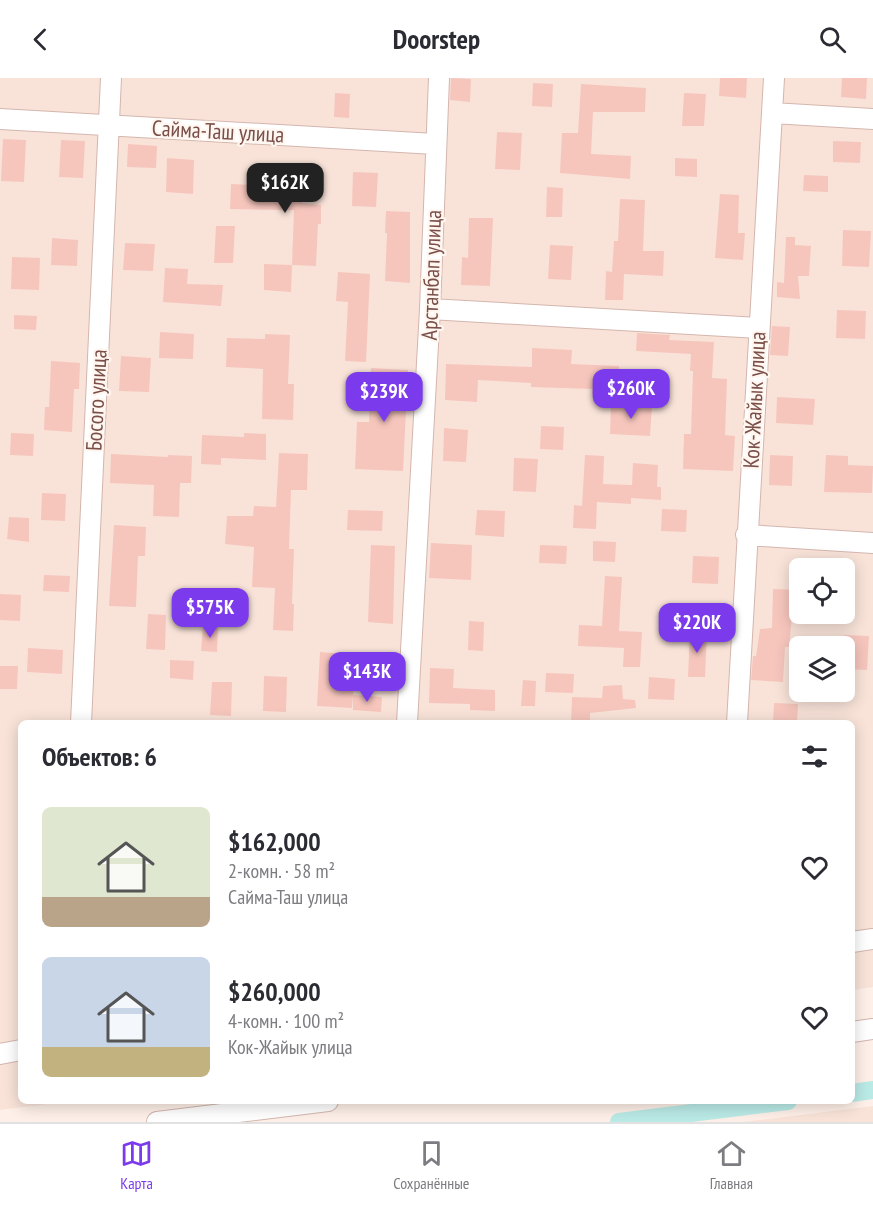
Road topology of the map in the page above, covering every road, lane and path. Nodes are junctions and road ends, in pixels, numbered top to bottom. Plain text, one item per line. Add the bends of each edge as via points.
1 (111, 78) edge
2 (439, 78) edge
3 (774, 78) edge
4 (772, 113) junction
5 (0, 119) edge
6 (873, 119) edge
7 (109, 125) junction
8 (435, 144) junction
9 (430, 309) junction
10 (759, 328) junction
11 (746, 535) junction
12 (873, 543) edge
13 (81, 720) edge
14 (407, 720) edge
15 (737, 720) edge
16 (873, 939) edge
17 (855, 942) edge
18 (873, 1029) edge
19 (855, 1032) edge
20 (18, 1051) edge
21 (0, 1054) edge
22 (303, 1104) edge
23 (157, 1122) edge

1 - 7 street, Босого улица
2 - 8 street, Арстанбап улица
3 - 4 street, Кок-Жайык улица
4 - 6 street
4 - 10 street, Кок-Жайык улица
5 - 7 street, Сайма-Таш улица
7 - 8 street, Сайма-Таш улица
7 - 13 street, Босого улица
8 - 9 street, Арстанбап улица
9 - 10 street
9 - 14 street, Арстанбап улица
10 - 11 street, Кок-Жайык улица
11 - 12 street
11 - 15 street, Кок-Жайык улица
16 - 17 street
18 - 19 street
20 - 21 street
22 - 23 street

